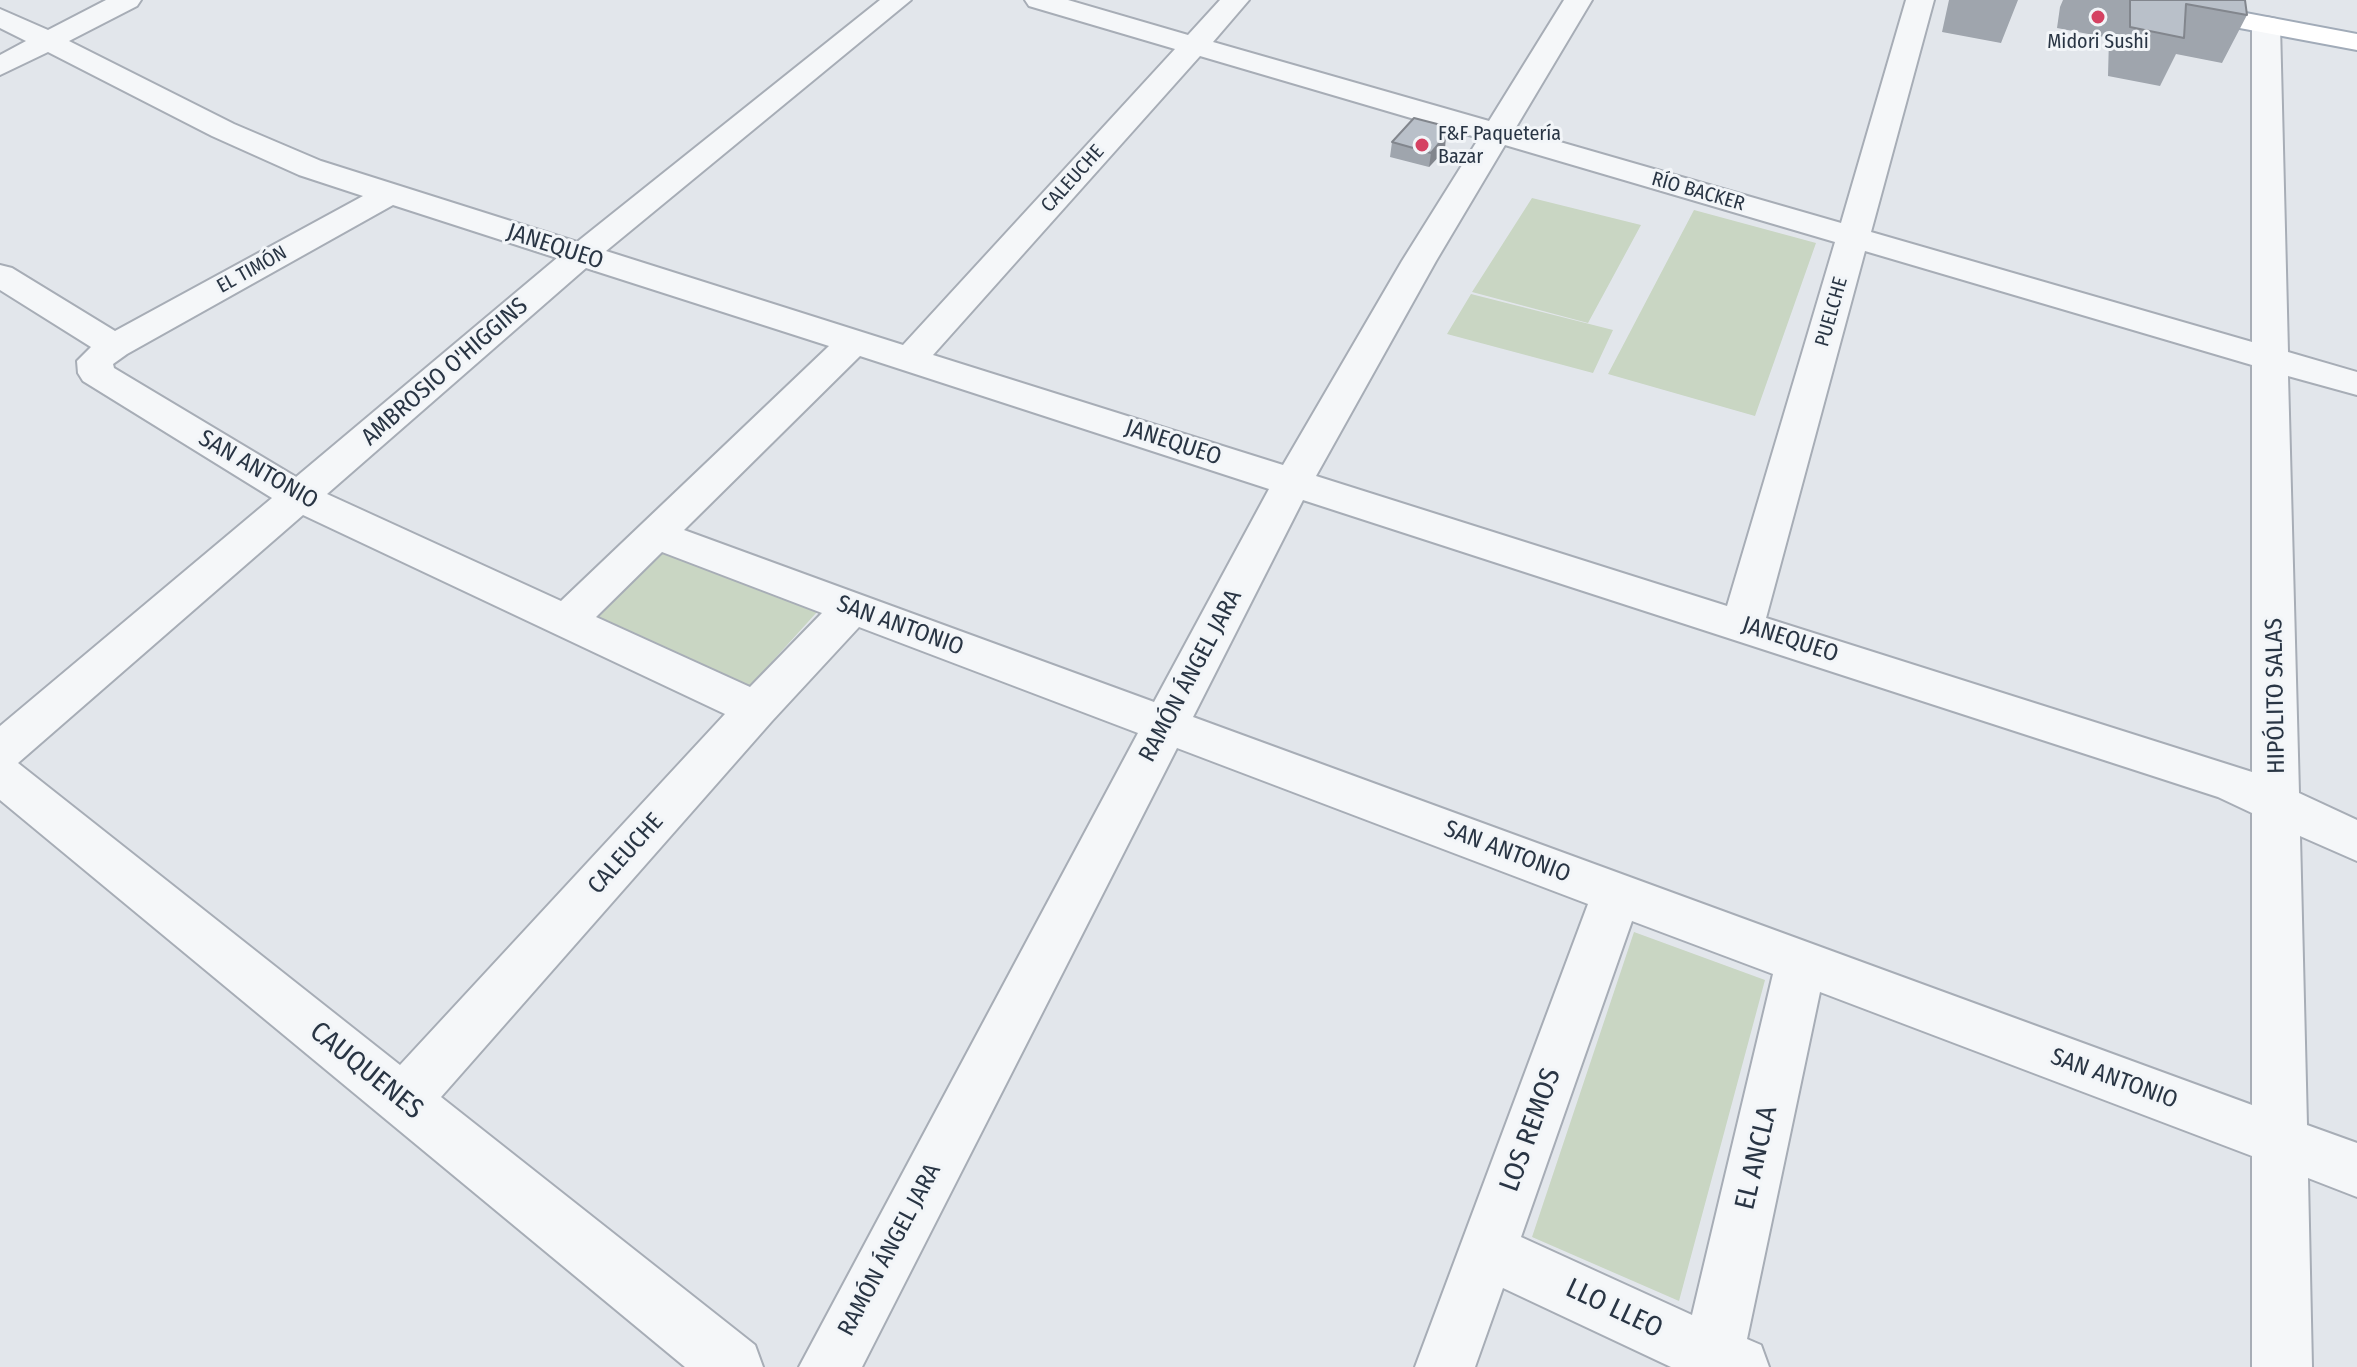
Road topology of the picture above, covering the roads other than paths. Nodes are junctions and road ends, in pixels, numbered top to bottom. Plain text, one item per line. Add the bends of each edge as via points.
1 (127, 0) edge
2 (897, 0) edge
3 (1039, 0) edge
4 (1235, 0) edge
5 (1578, 0) edge
6 (1920, 0) edge
7 (2133, 0) edge
8 (0, 17) edge
9 (2266, 25) junction
10 (49, 40) junction
11 (2357, 42) edge
12 (1194, 45) junction
13 (0, 66) edge
14 (1497, 134) junction
15 (390, 194) junction
16 (1853, 237) junction
17 (581, 255) junction
18 (0, 275) edge
19 (855, 341) junction
20 (114, 346) junction
21 (911, 358) junction
22 (2272, 359) junction
23 (2357, 384) edge
24 (1293, 482) junction
25 (299, 497) junction
26 (657, 535) junction
27 (852, 608) junction
28 (567, 620) junction
29 (1743, 625) junction
30 (756, 709) junction
31 (1165, 725) junction
32 (0, 752) edge
33 (0, 774) edge
34 (2278, 806) junction
35 (2357, 842) edge
36 (1617, 893) junction
37 (1801, 962) junction
38 (403, 1101) junction
39 (2282, 1142) junction
40 (2357, 1170) edge
41 (1487, 1251) junction
42 (1727, 1361) edge
43 (733, 1367) edge
44 (829, 1367) edge
45 (1445, 1367) edge
46 (2282, 1367) edge

1 - 10 street
2 - 17 street, AMBROSIO O'HIGGINS
3 - 12 street, RÍO BACKER
4 - 12 street, CALEUCHE
5 - 14 street, RAMÓN ÁNGEL JARA
6 - 16 street, PUELCHE
7 - 9 main road
8 - 10 street, JANEQUEO
9 - 11 main road
9 - 22 street, HIPÓLITO SALAS
10 - 13 street
10 - 15 street, JANEQUEO via 268,151
12 - 14 street, RÍO BACKER
12 - 21 street, CALEUCHE
14 - 16 street, RÍO BACKER
14 - 24 street, RAMÓN ÁNGEL JARA
15 - 17 street, JANEQUEO
15 - 20 street, EL TIMÓN
16 - 22 street, RÍO BACKER
16 - 29 street, PUELCHE
17 - 19 street, JANEQUEO
17 - 25 street, AMBROSIO O'HIGGINS
18 - 20 street
19 - 21 street, JANEQUEO
19 - 26 street
20 - 25 street, SAN ANTONIO via 95,361 102,378
21 - 24 street, JANEQUEO
22 - 23 street, RÍO BACKER
22 - 34 street, HIPÓLITO SALAS
24 - 29 street, JANEQUEO
24 - 31 street, RAMÓN ÁNGEL JARA
25 - 28 street, SAN ANTONIO
25 - 32 street, AMBROSIO O'HIGGINS
26 - 27 street, SAN ANTONIO
26 - 28 street
27 - 30 street, CALEUCHE
27 - 31 street, SAN ANTONIO
28 - 30 street, SAN ANTONIO
29 - 34 street, JANEQUEO via 2234,784
30 - 38 street, CALEUCHE
31 - 36 street, SAN ANTONIO
31 - 44 street, RAMÓN ÁNGEL JARA
33 - 38 street, CAUQUENES
34 - 35 street, JANEQUEO
34 - 39 street, HIPÓLITO SALAS
36 - 37 street, SAN ANTONIO
36 - 41 street, LOS REMOS
37 - 39 street, SAN ANTONIO
37 - 42 street, EL ANCLA
38 - 43 street, CAUQUENES
39 - 40 street, SAN ANTONIO
39 - 46 street, HIPÓLITO SALAS
41 - 42 street, LLO LLEO
41 - 45 street, LOS REMOS

